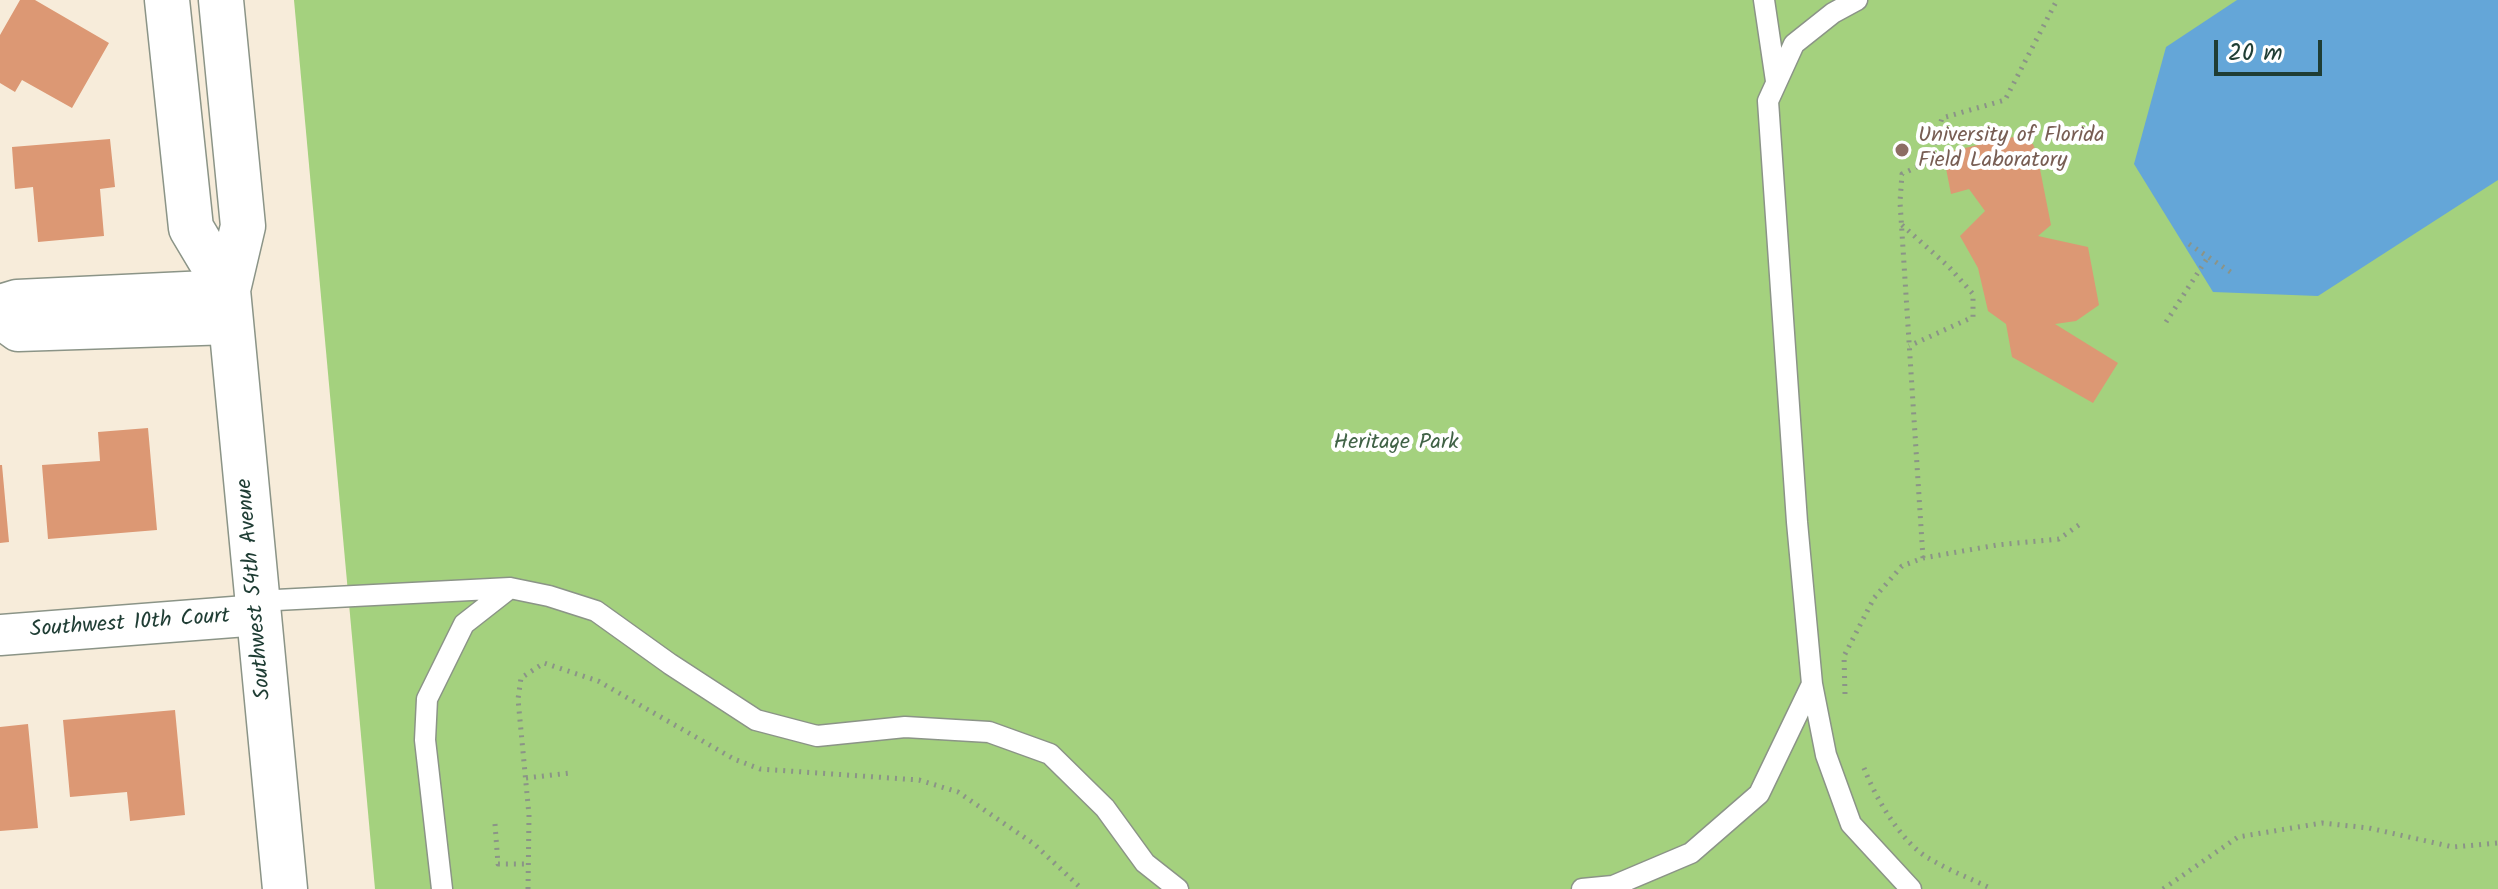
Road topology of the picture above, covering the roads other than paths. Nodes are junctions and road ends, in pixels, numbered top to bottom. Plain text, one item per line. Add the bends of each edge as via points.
1 (167, 0) edge
2 (221, 0) edge
3 (1764, 0) edge
4 (1857, 0) edge
5 (1776, 81) junction
6 (0, 305) edge
7 (229, 307) junction
8 (0, 318) edge
9 (510, 588) junction
10 (258, 608) junction
11 (0, 635) edge
12 (1812, 684) junction
13 (285, 889) edge
14 (442, 889) edge
15 (1178, 889) edge
16 (1582, 889) edge
17 (1911, 889) edge

1 - 7 street, Southwest 54th Avenue via 191,228
2 - 7 street, Southwest 54th Avenue via 243,226
3 - 5 lane
4 - 5 lane via 1794,44
5 - 12 lane via 1768,101
6 - 7 street via 17,300
7 - 8 street via 18,331
7 - 10 street, Southwest 54th Avenue
9 - 10 lane
9 - 14 lane via 464,624 427,699 425,740
9 - 15 lane via 596,611 756,720 817,736 905,727 989,732 1050,754 1105,808 1145,863
10 - 11 street, Southwest 10th Court
10 - 13 street, Southwest 54th Avenue
12 - 16 lane via 1759,794 1691,853 1613,886
12 - 17 lane via 1826,755 1851,824

